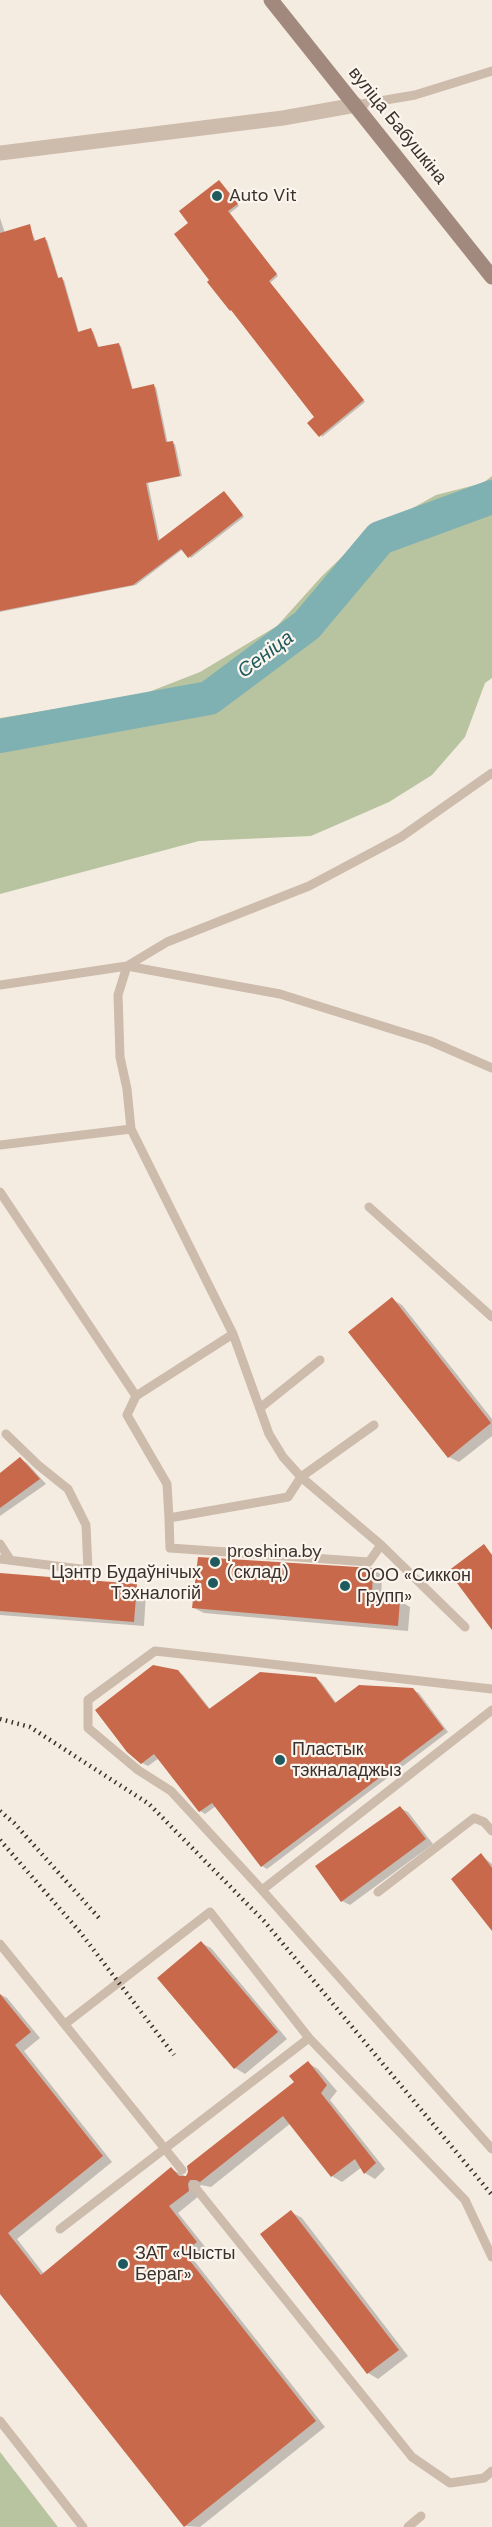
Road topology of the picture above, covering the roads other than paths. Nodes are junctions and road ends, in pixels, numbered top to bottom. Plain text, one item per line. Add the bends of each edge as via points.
1 (271, 0) edge
2 (492, 71) edge
3 (356, 105) junction
4 (0, 153) edge
5 (492, 277) edge
6 (492, 773) edge
7 (127, 966) junction
8 (0, 985) edge
9 (492, 1068) edge
10 (130, 1129) junction
11 (0, 1145) edge
12 (0, 1192) edge
13 (369, 1207) dead end
14 (492, 1317) edge
15 (233, 1334) junction
16 (320, 1360) dead end
17 (136, 1396) junction
18 (260, 1408) junction
19 (374, 1425) dead end
20 (2, 1434) edge
21 (301, 1477) junction
22 (169, 1518) junction
23 (0, 1544) edge
24 (381, 1545) junction
25 (4, 1559) edge
26 (465, 1627) dead end
27 (492, 1689) edge
28 (492, 1710) edge
29 (492, 1832) edge
30 (262, 1890) junction
31 (378, 1892) dead end
32 (0, 1944) edge
33 (65, 2024) junction
34 (309, 2038) junction
35 (163, 2147) junction
36 (492, 2150) edge
37 (182, 2170) dead end
38 (194, 2186) dead end
39 (60, 2229) dead end
40 (492, 2257) edge
41 (0, 2421) edge
42 (492, 2471) edge
43 (421, 2516) dead end
44 (83, 2527) edge
45 (408, 2527) edge

1 - 3 street, вуліца Бабушкіна
2 - 3 lane via 415,94
3 - 4 street via 284,118
3 - 5 street, вуліца Бабушкіна
6 - 7 lane via 401,837 309,886 167,942
7 - 8 lane
7 - 9 lane via 280,994 430,1041
7 - 10 lane via 118,995 120,1057
10 - 11 lane
10 - 15 lane
12 - 17 lane
13 - 14 lane
15 - 17 lane
15 - 18 lane
16 - 18 lane
17 - 22 lane via 127,1414 167,1484
18 - 21 lane via 269,1434
19 - 21 lane
20 - 25 lane via 68,1489 86,1525 88,1570
21 - 22 lane via 288,1497
21 - 24 lane
22 - 24 lane via 170,1548 369,1562
23 - 25 lane
24 - 26 lane
27 - 30 lane via 155,1651 88,1700 88,1728 138,1770 171,1791
28 - 30 lane
29 - 31 lane via 474,1818
30 - 36 lane
32 - 33 lane
33 - 34 lane via 210,1912
33 - 35 lane
34 - 35 lane
34 - 40 lane via 465,2200
35 - 37 lane
35 - 39 lane
38 - 42 lane via 412,2457 450,2483 484,2478
41 - 44 lane
43 - 45 lane

